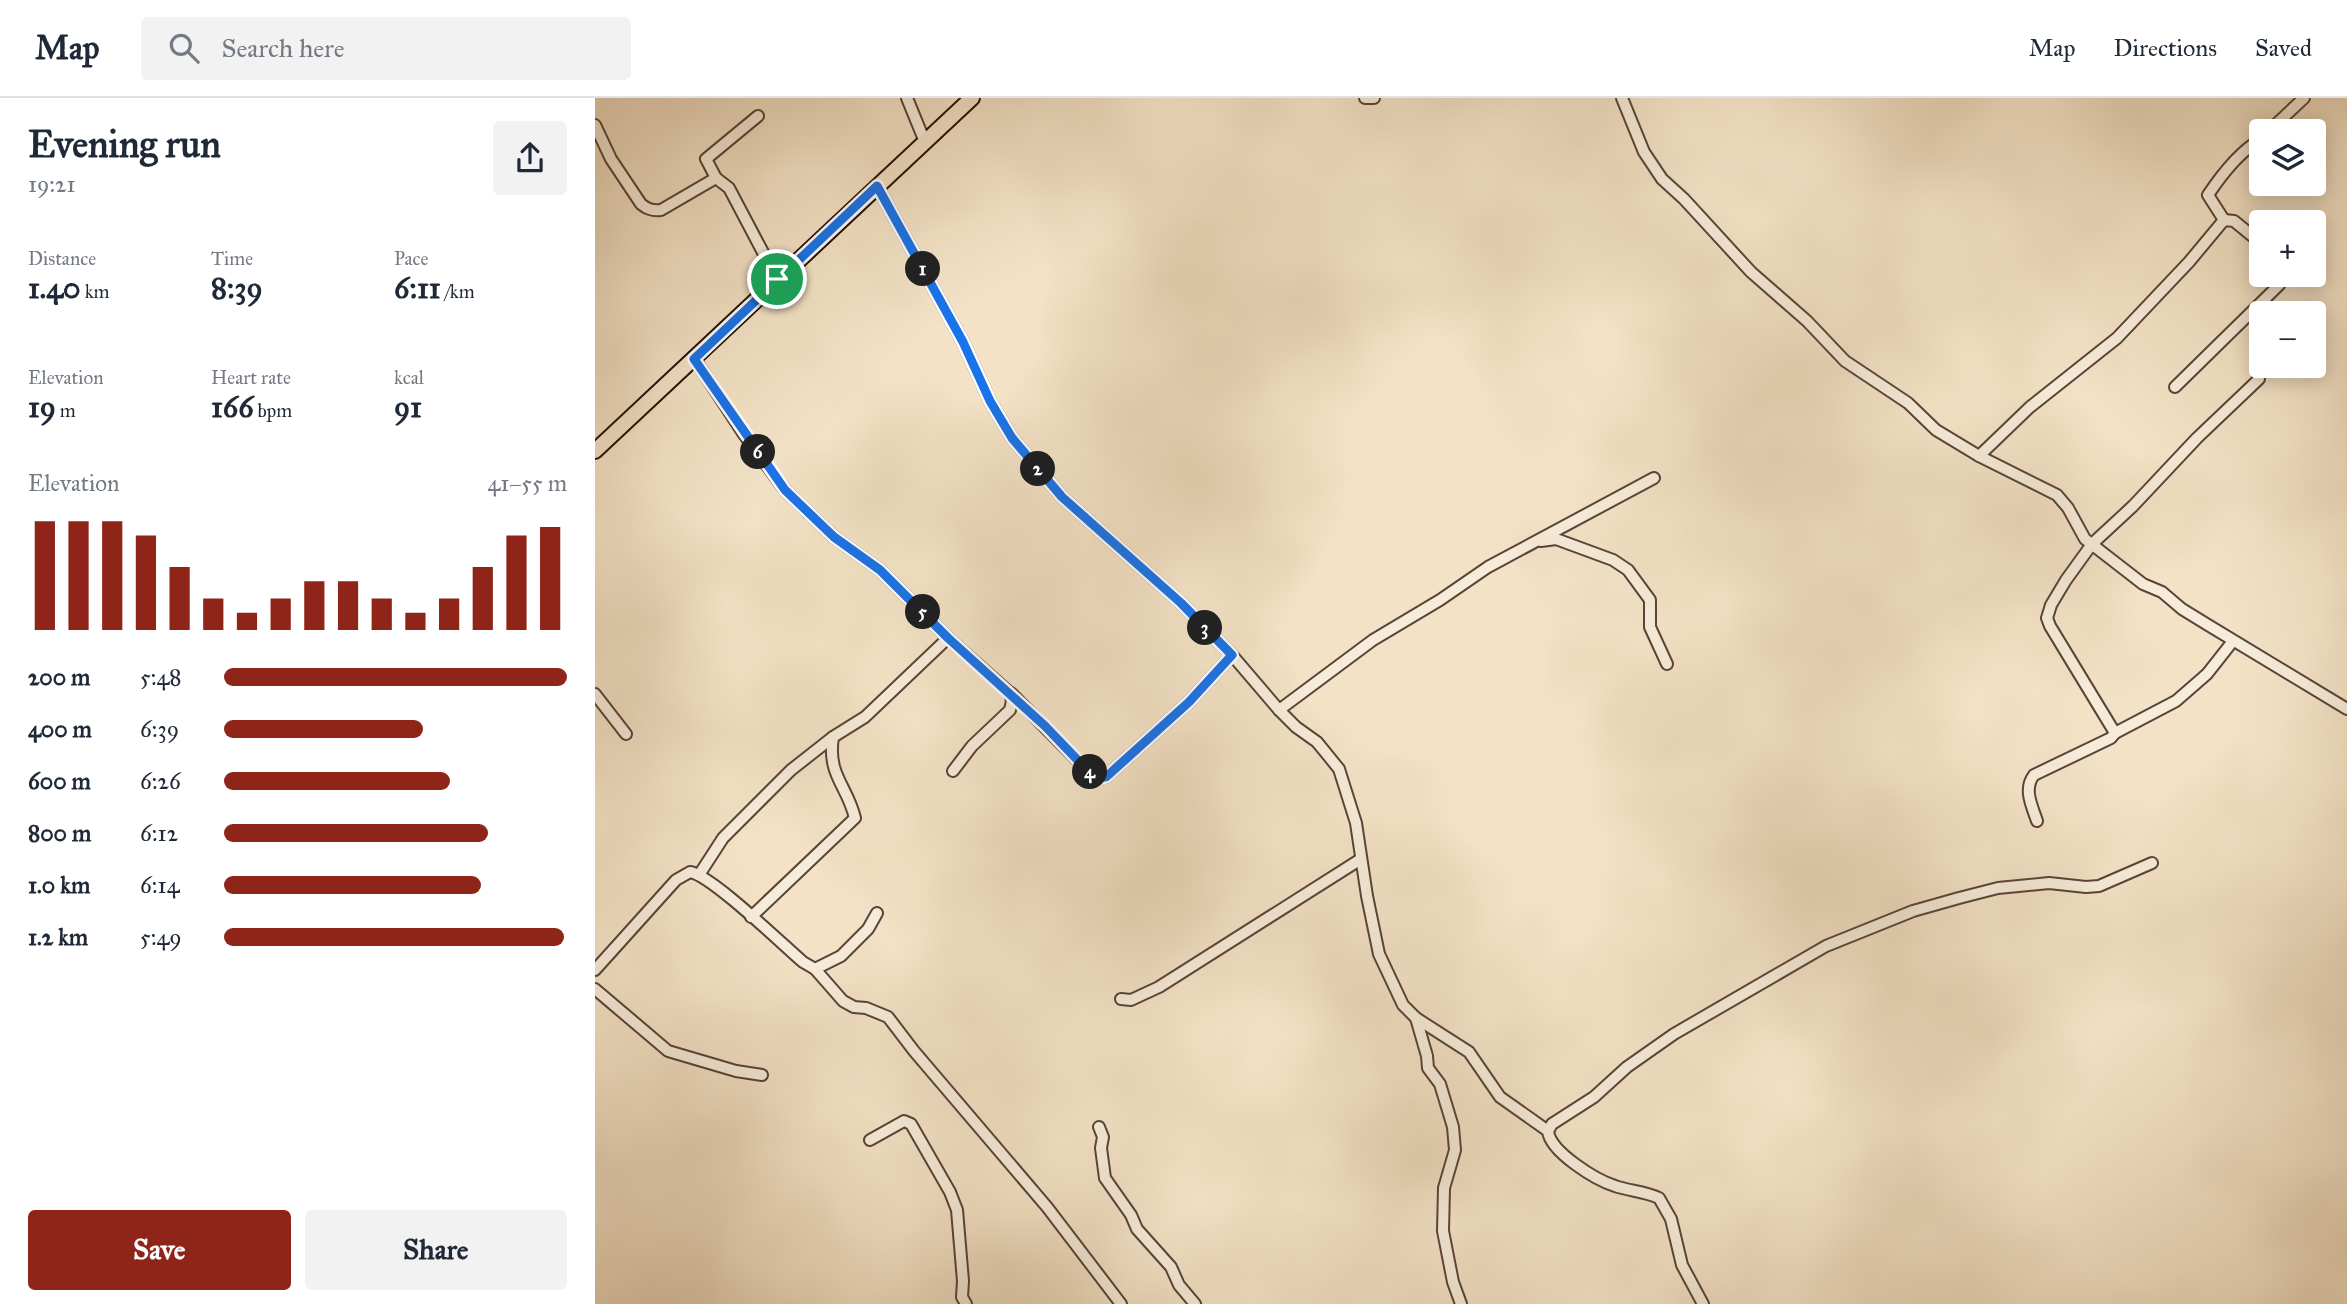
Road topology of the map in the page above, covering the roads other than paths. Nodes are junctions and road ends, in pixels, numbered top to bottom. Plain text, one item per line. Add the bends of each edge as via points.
1 (907, 98) edge
2 (972, 98) edge
3 (1364, 98) edge
4 (1374, 98) edge
5 (1622, 98) edge
6 (2304, 98) edge
7 (758, 116) dead end
8 (2282, 119) edge
9 (595, 125) edge
10 (925, 142) junction
11 (2249, 148) edge
12 (716, 178) junction
13 (877, 186) junction
14 (2224, 220) junction
15 (2249, 234) edge
16 (777, 279) junction
17 (2277, 287) edge
18 (694, 359) junction
19 (2259, 379) dead end
20 (2175, 387) dead end
21 (595, 451) edge
22 (1979, 456) junction
23 (1654, 478) dead end
24 (2092, 544) junction
25 (1518, 549) junction
26 (948, 638) junction
27 (2233, 641) junction
28 (1232, 655) junction
29 (1667, 664) dead end
30 (1010, 693) junction
31 (595, 695) edge
32 (2347, 709) edge
33 (1279, 710) junction
34 (2115, 733) junction
35 (626, 734) dead end
36 (833, 737) junction
37 (953, 771) dead end
38 (2037, 821) dead end
39 (1361, 859) junction
40 (2152, 863) dead end
41 (699, 875) junction
42 (877, 913) dead end
43 (751, 917) junction
44 (815, 969) junction
45 (595, 970) edge
46 (595, 989) edge
47 (1121, 999) dead end
48 (1416, 1018) junction
49 (762, 1075) dead end
50 (1099, 1127) dead end
51 (1548, 1131) junction
52 (870, 1140) dead end
53 (965, 1304) edge
54 (1121, 1304) edge
55 (1195, 1304) edge
56 (1461, 1304) edge
57 (1703, 1304) edge

1 - 10 street
2 - 10 main road
3 - 4 street
5 - 22 street via 1654,168 1751,272 1845,361 1908,403 1936,430
6 - 8 street
7 - 12 street via 706,159
9 - 12 street via 611,159 646,208 660,210
10 - 13 main road
11 - 14 street via 2208,195
12 - 16 street via 729,188
13 - 16 main road
13 - 28 street via 1012,438 1062,497
14 - 15 street
14 - 22 street via 2117,338 2030,407
16 - 18 main road
17 - 20 street
18 - 21 main road
18 - 26 street via 785,490 834,537 880,570
19 - 24 street
22 - 24 street via 2061,498
23 - 25 street
24 - 27 street via 2143,584
24 - 34 street via 2066,580 2047,618
25 - 29 street via 1556,539 1624,566 1650,600 1650,627
25 - 33 street via 1373,640
26 - 30 street
26 - 36 street via 865,717
27 - 32 street
27 - 34 street via 2207,674 2176,701
28 - 30 street via 1189,702 1101,778 1091,774
28 - 33 street
30 - 37 street via 1010,710
31 - 35 street
33 - 39 street via 1317,741 1339,769 1356,823
34 - 38 street via 2034,775 2029,799
36 - 41 street via 791,770 723,838
36 - 43 street via 834,769 855,818
39 - 47 street via 1159,987 1131,1000
39 - 48 street via 1380,954 1403,1005
40 - 51 street via 2099,886 2049,883 1998,888 1913,911 1826,946 1658,1045
41 - 43 street
41 - 45 street via 690,872 676,880
42 - 44 street via 841,956
43 - 44 street
44 - 54 street via 842,1001 888,1017 1047,1207
46 - 49 street via 668,1051
48 - 51 street via 1469,1052 1500,1097
48 - 56 street via 1428,1068 1440,1084 1454,1127 1443,1231
50 - 55 street via 1105,1178
51 - 57 street via 1555,1147 1601,1181 1658,1198 1671,1219 1682,1265
52 - 53 street via 904,1121 911,1124 957,1210

